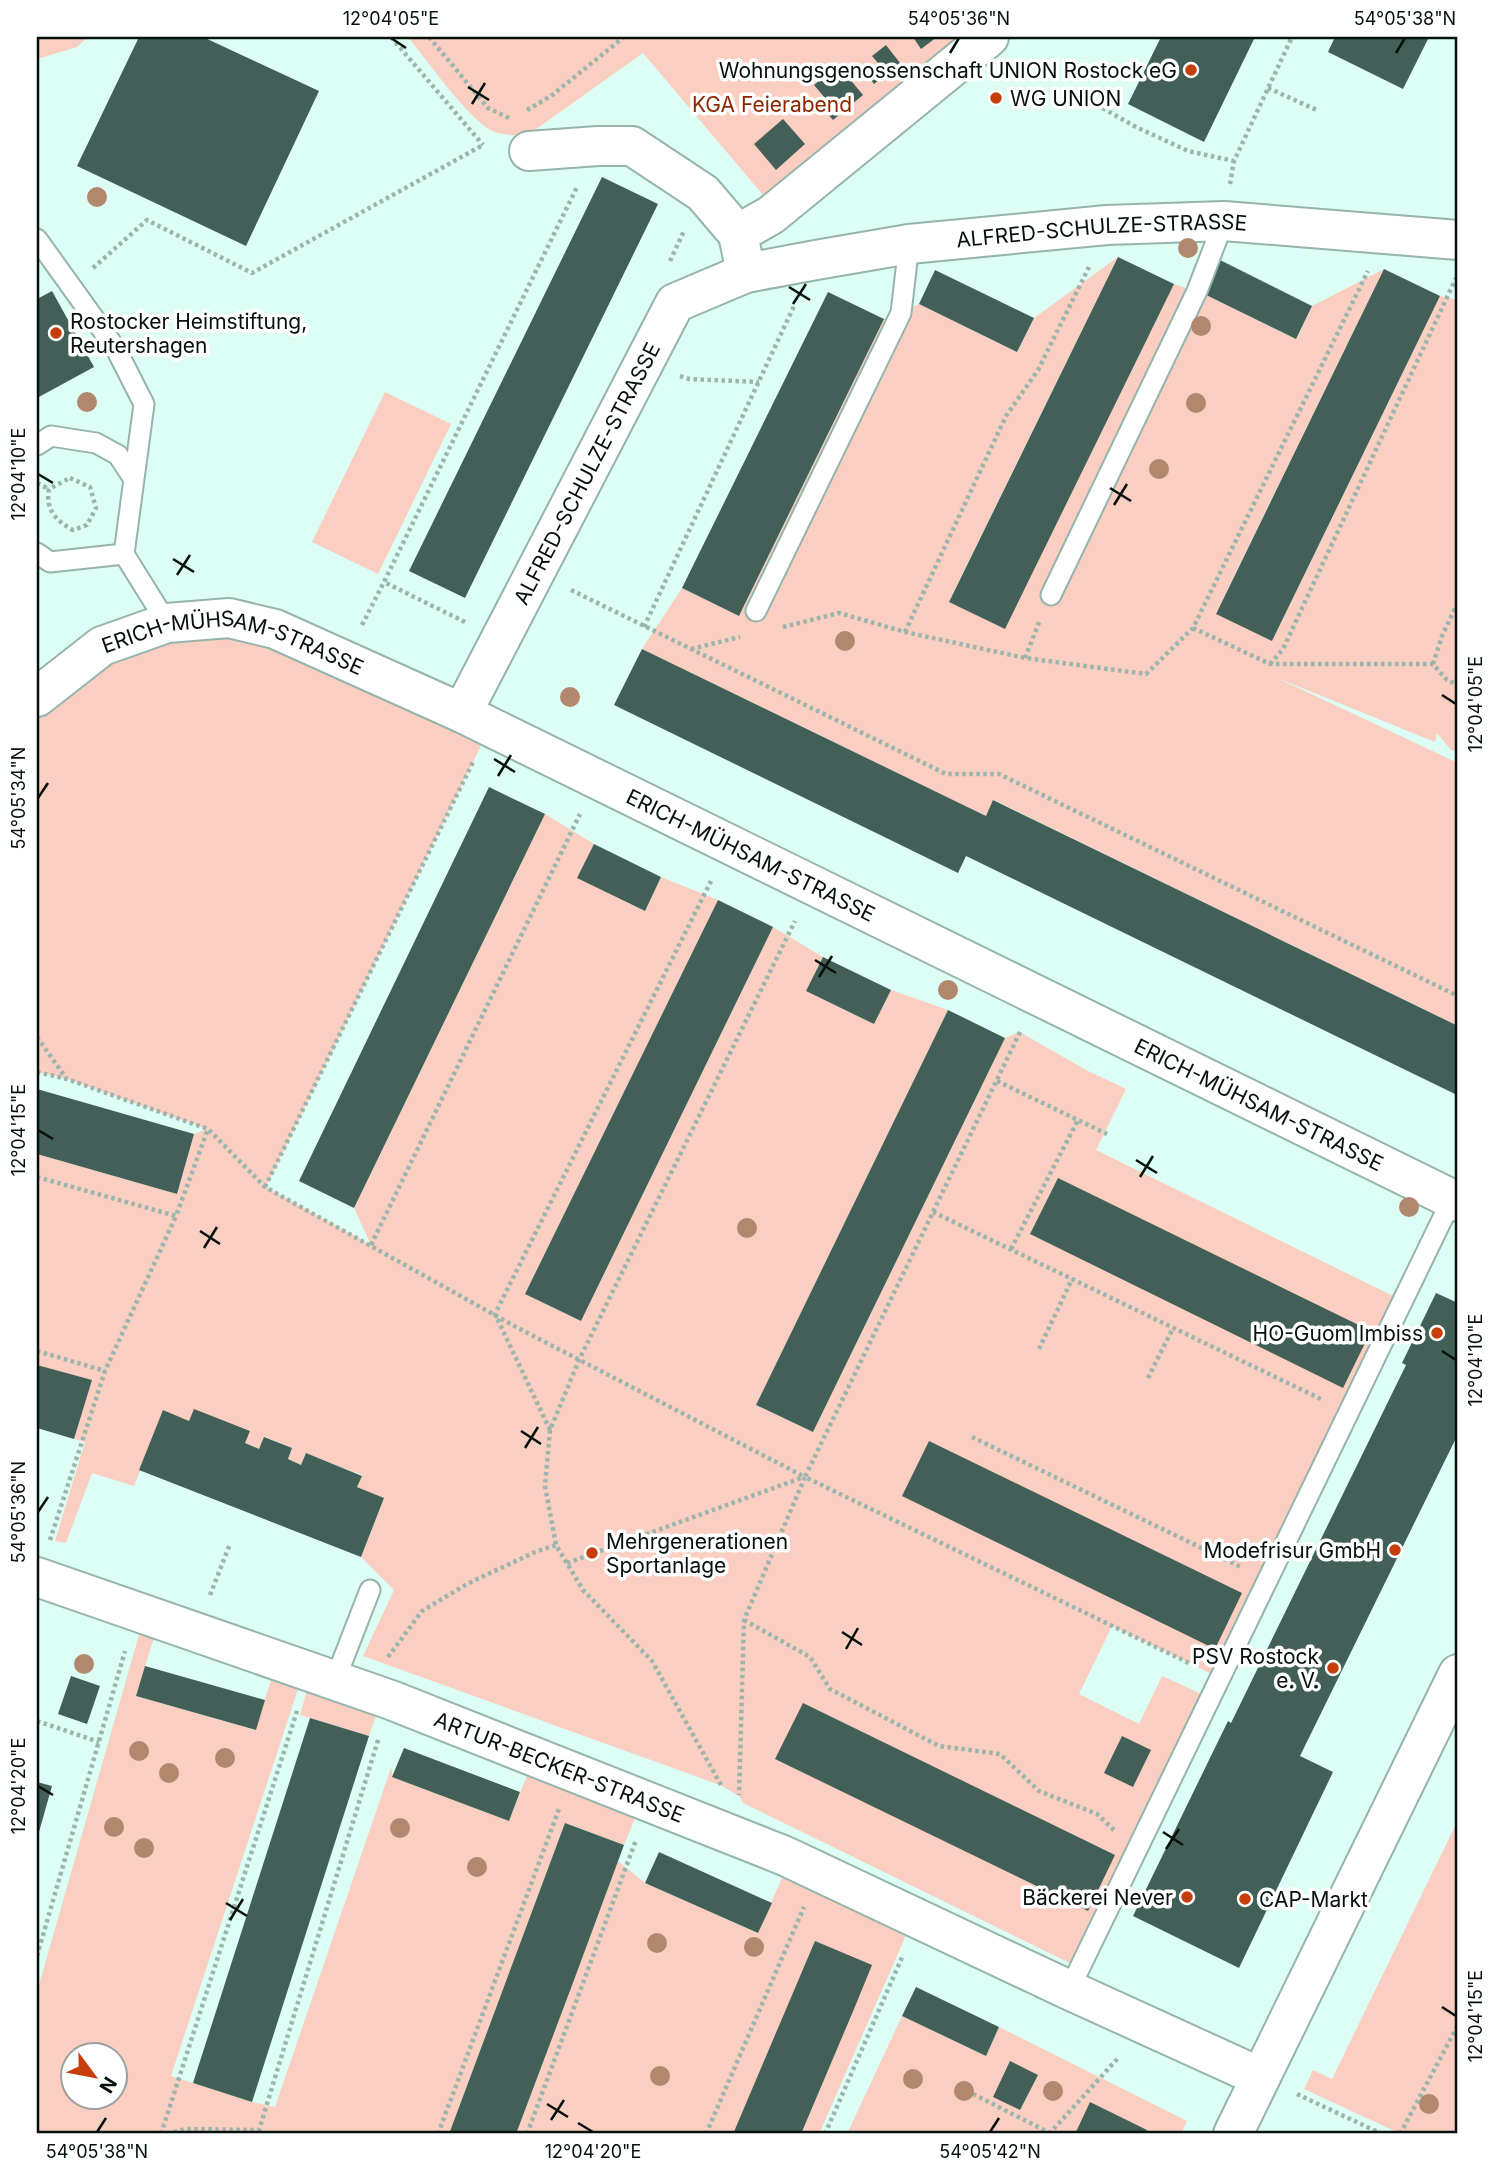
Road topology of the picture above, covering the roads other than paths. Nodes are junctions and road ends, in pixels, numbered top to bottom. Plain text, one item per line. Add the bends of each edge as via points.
1 (989, 37) edge
2 (520, 135) road end
3 (1224, 220) junction
4 (738, 234) junction
5 (37, 239) edge
6 (1458, 240) edge
7 (909, 244) junction
8 (746, 273) junction
9 (37, 445) edge
10 (134, 478) junction
11 (37, 553) edge
12 (124, 554) junction
13 (1051, 595) road end
14 (756, 611) dead end
15 (167, 623) junction
16 (37, 697) edge
17 (476, 720) junction
18 (1455, 1200) edge
19 (37, 1577) edge
20 (370, 1590) dead end
21 (1458, 1674) edge
22 (322, 1676) junction
23 (1069, 1990) junction
24 (1260, 2077) junction
25 (1233, 2134) edge

1 - 4 street via 771,215
2 - 4 street via 632,146 703,193
3 - 6 street, ALFRED-SCHULZE-STRASSE
3 - 7 street, ALFRED-SCHULZE-STRASSE via 1107,225
3 - 13 lane via 1197,290
4 - 8 street
5 - 10 lane via 116,349 144,404
7 - 8 street, ALFRED-SCHULZE-STRASSE
7 - 14 lane via 901,313
8 - 17 street, ALFRED-SCHULZE-STRASSE via 676,303 501,639
9 - 10 lane via 51,436 96,443 118,455
10 - 12 lane
11 - 12 lane via 50,562
12 - 15 lane
15 - 16 street, ERICH-MÜHSAM-STRASSE via 102,646
15 - 17 street, ERICH-MÜHSAM-STRASSE via 229,618 275,629
17 - 18 street, ERICH-MÜHSAM-STRASSE
18 - 23 lane
19 - 22 street, ARTUR-BECKER-STRASSE
20 - 22 lane
21 - 24 street
22 - 23 street, ARTUR-BECKER-STRASSE via 785,1856
23 - 24 street, ARTUR-BECKER-STRASSE
24 - 25 street

